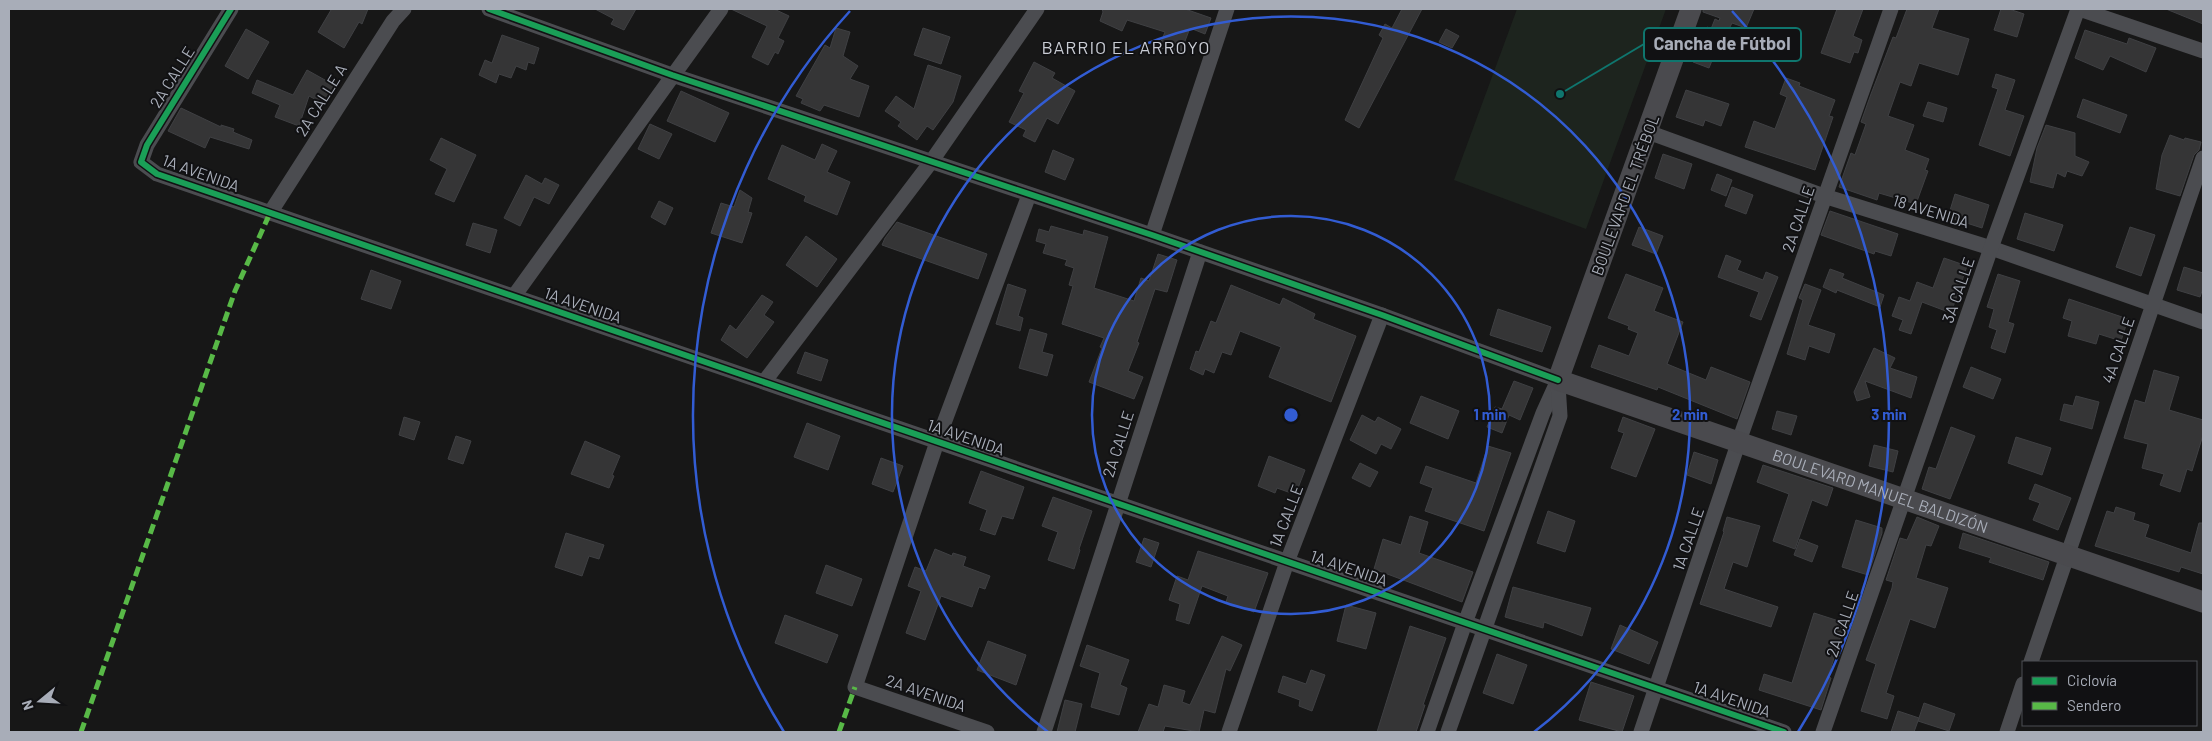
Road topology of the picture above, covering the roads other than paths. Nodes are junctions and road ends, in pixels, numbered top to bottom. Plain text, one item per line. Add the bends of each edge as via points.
1 (231, 9) edge
2 (404, 9) edge
3 (488, 9) edge
4 (721, 9) edge
5 (1038, 9) edge
6 (1227, 9) edge
7 (1691, 9) edge
8 (1891, 9) edge
9 (2078, 9) edge
10 (2203, 51) edge
11 (672, 75) junction
12 (1648, 132) junction
13 (2203, 158) edge
14 (141, 162) joint
15 (931, 162) junction
16 (1029, 195) junction
17 (1824, 196) junction
18 (270, 213) junction
19 (1152, 235) junction
20 (1991, 248) junction
21 (1200, 252) junction
22 (514, 296) junction
23 (2152, 304) junction
24 (1382, 315) junction
25 (2203, 322) edge
26 (1558, 380) junction
27 (764, 382) junction
28 (1739, 441) junction
29 (937, 442) junction
30 (1905, 498) junction
31 (1117, 503) junction
32 (2067, 555) junction
33 (1288, 562) junction
34 (2203, 602) edge
35 (1465, 623) junction
36 (1484, 629) junction
37 (2031, 661) edge
38 (2022, 687) edge
39 (1656, 688) junction
40 (987, 732) edge
41 (1044, 732) edge
42 (1229, 732) edge
43 (1428, 732) edge
44 (1448, 732) edge
45 (1641, 732) edge
46 (1784, 732) edge
47 (1823, 732) edge
48 (2007, 732) edge

1 - 14 street, 2A CALLE via 146,145
2 - 18 street, 2A CALLE A via 393,20
3 - 11 street
4 - 11 street
5 - 15 street
6 - 19 street
7 - 12 main road, BOULEVARD EL TRÉBOL
8 - 17 street, 2A CALLE
9 - 10 street
9 - 20 street, 3A CALLE
11 - 15 street
11 - 22 street
12 - 17 street, 18 AVENIDA
12 - 26 main road, BOULEVARD EL TRÉBOL
13 - 23 street, 4A CALLE
14 - 18 street, 1A AVENIDA via 157,174
15 - 16 street
15 - 27 street
16 - 19 street
16 - 29 street
17 - 20 street, 18 AVENIDA
17 - 28 street, 2A CALLE
18 - 22 street, 1A AVENIDA
19 - 21 street
20 - 23 street, 18 AVENIDA
20 - 30 street, 3A CALLE
21 - 24 street
21 - 31 street, 2A CALLE
22 - 27 street, 1A AVENIDA
23 - 25 street, 18 AVENIDA
23 - 32 street, 4A CALLE
24 - 26 street
24 - 33 street, 1A CALLE
26 - 28 main road, BOULEVARD MANUEL BALDIZÓN
26 - 35 street, BOULEVARD EL TRÉBOL
26 - 36 street, BOULEVARD EL TRÉBOL via 1560,416
27 - 29 street, 1A AVENIDA
28 - 30 main road, BOULEVARD MANUEL BALDIZÓN
28 - 39 street, 1A CALLE
29 - 31 street, 1A AVENIDA
29 - 40 street, 2A AVENIDA via 855,687
30 - 32 main road, BOULEVARD MANUEL BALDIZÓN
30 - 47 street, 2A CALLE
31 - 33 street, 1A AVENIDA
31 - 41 street, 2A CALLE
32 - 34 main road, BOULEVARD MANUEL BALDIZÓN
32 - 37 street
33 - 35 street, 1A AVENIDA
33 - 42 street, 1A CALLE
35 - 36 street, 1A AVENIDA
35 - 43 street, BOULEVARD EL TRÉBOL
36 - 39 street, 1A AVENIDA
36 - 44 street, BOULEVARD EL TRÉBOL
38 - 48 street
39 - 45 street, 1A CALLE
39 - 46 street, 1A AVENIDA

